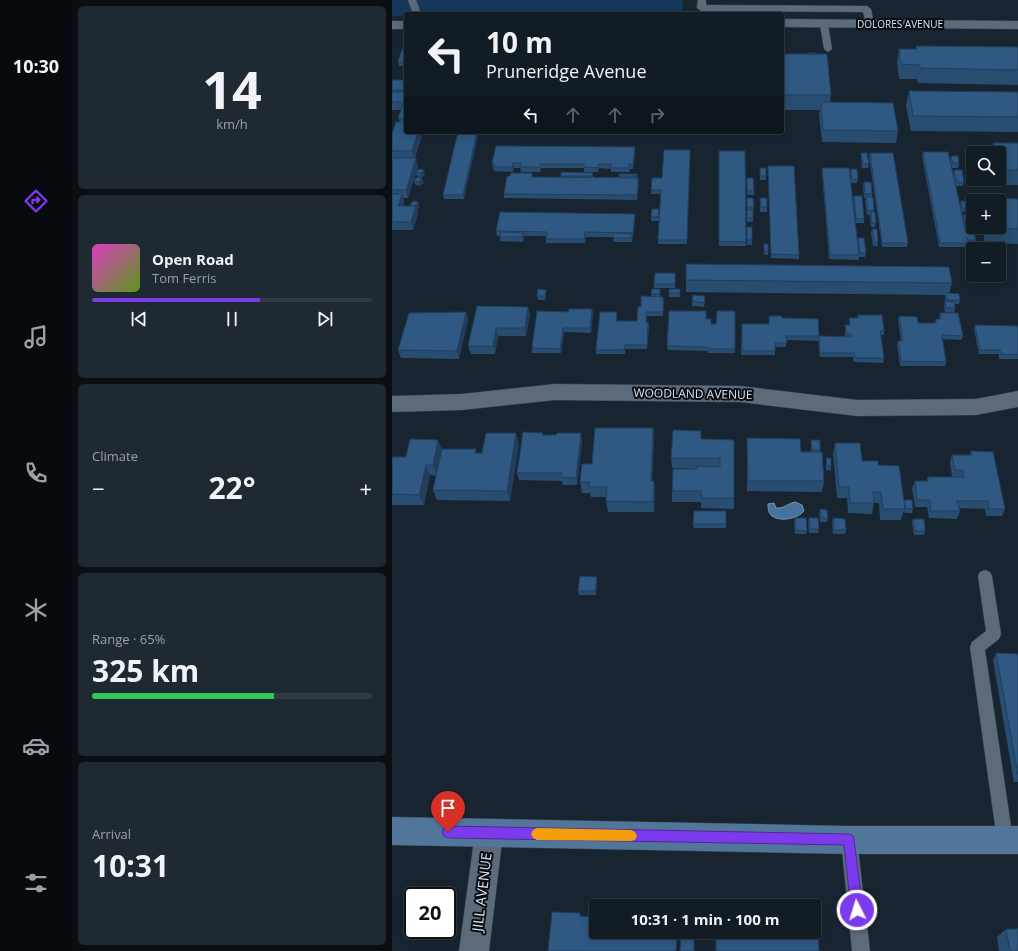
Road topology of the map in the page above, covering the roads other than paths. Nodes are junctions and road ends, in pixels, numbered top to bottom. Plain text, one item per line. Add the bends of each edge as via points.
1 (412, 0) edge
2 (702, 0) edge
3 (748, 8) edge
4 (416, 12) edge
5 (784, 24) edge
6 (824, 24) junction
7 (870, 24) junction
8 (392, 25) edge
9 (404, 25) edge
10 (1018, 25) edge
11 (828, 49) dead end
12 (1018, 399) edge
13 (392, 404) edge
14 (986, 576) dead end
15 (392, 830) edge
16 (489, 833) junction
17 (849, 840) junction
18 (1011, 840) edge
19 (474, 951) edge
20 (861, 951) edge

1 - 4 lane
2 - 3 lane via 701,8
3 - 7 lane via 867,9
5 - 6 street, DOLORES AVENUE
6 - 7 street, DOLORES AVENUE
6 - 11 lane
7 - 10 street, DOLORES AVENUE
8 - 9 street
12 - 13 street, WOODLAND AVENUE via 976,407 857,408 740,394 555,392 462,402
14 - 18 lane via 994,634 977,647
15 - 16 main road
16 - 17 main road
16 - 19 street, JILL AVENUE
17 - 18 main road
17 - 20 lane

